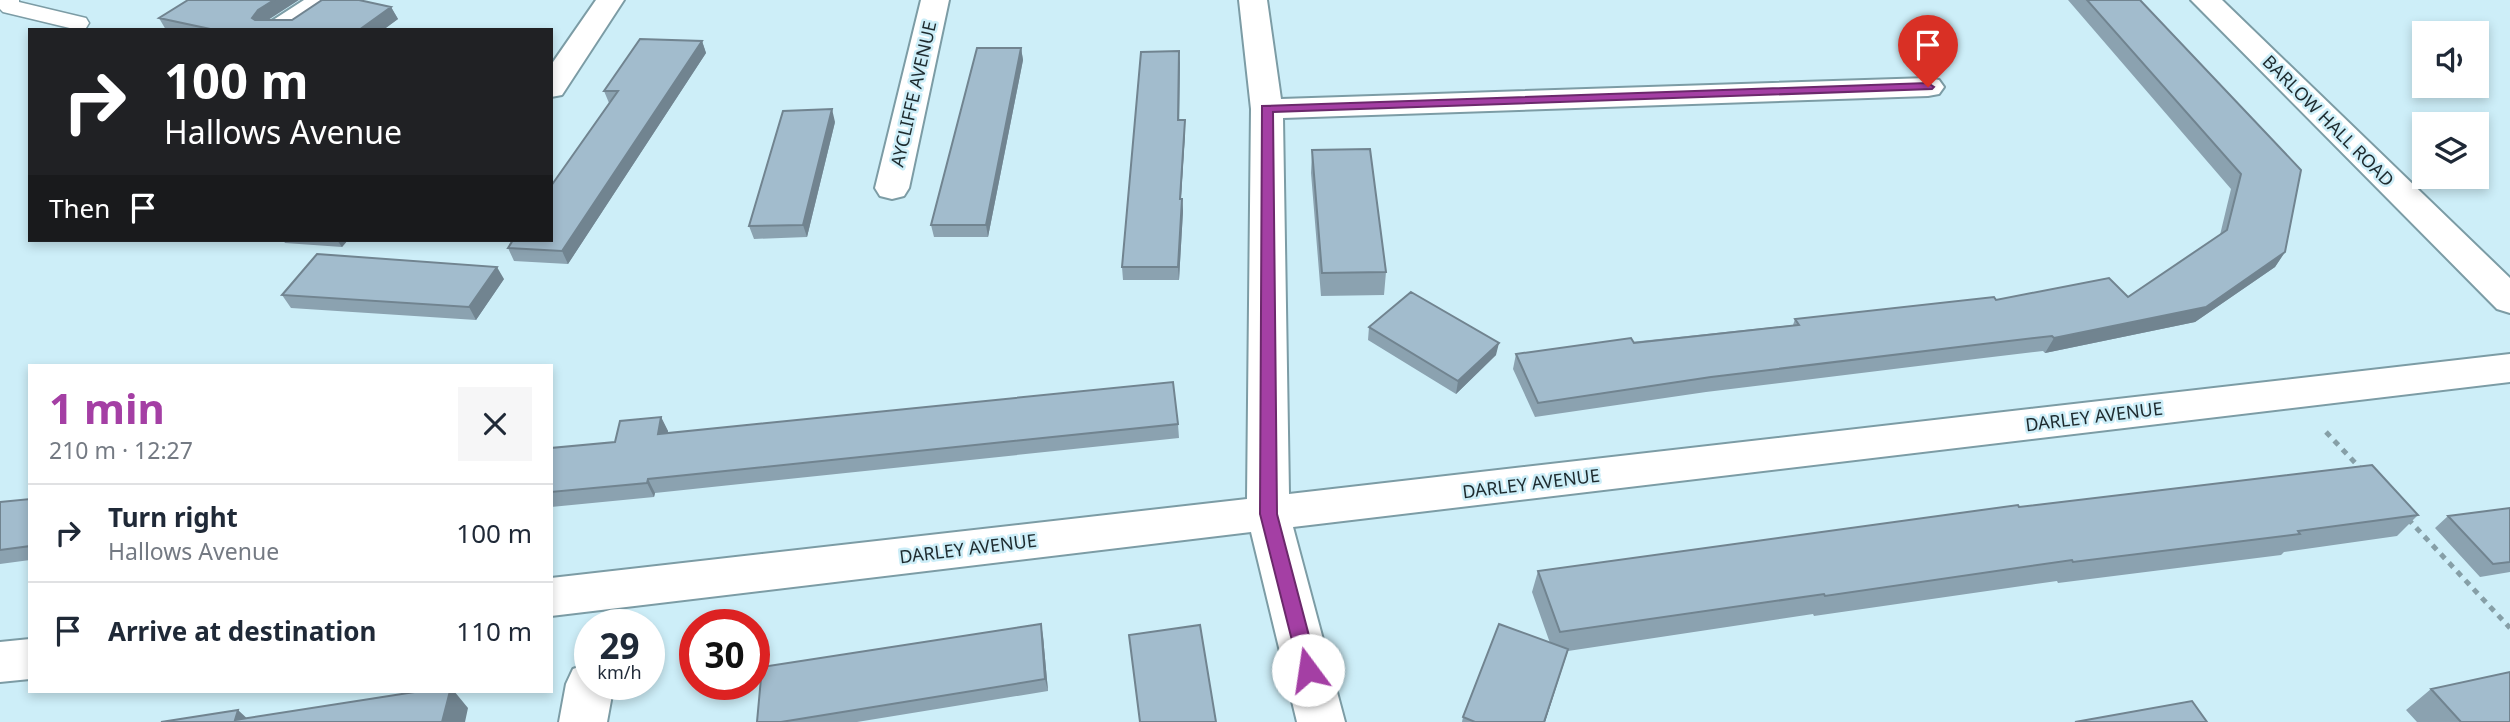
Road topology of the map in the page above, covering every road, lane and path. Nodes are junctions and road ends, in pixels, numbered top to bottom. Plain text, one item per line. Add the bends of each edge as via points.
1 (8, 0) edge
2 (324, 0) edge
3 (610, 0) edge
4 (935, 0) edge
5 (1254, 0) edge
6 (2205, 0) edge
7 (78, 23) dead end
8 (280, 28) edge
9 (553, 85) edge
10 (1928, 87) dead end
11 (1267, 108) junction
12 (892, 188) dead end
13 (2510, 300) edge
14 (2510, 368) edge
15 (2291, 394) junction
16 (2367, 475) edge
17 (1268, 514) junction
18 (2405, 516) edge
19 (553, 597) edge
20 (605, 608) edge
21 (2510, 628) edge
22 (28, 659) edge
23 (0, 662) edge
24 (587, 700) edge
25 (583, 722) edge
26 (1321, 722) edge

1 - 7 lane via 5,2 11,7
2 - 8 street
3 - 9 street
4 - 12 street, AYCLIFFE AVENUE
5 - 11 street
6 - 13 street, BARLOW HALL ROAD
10 - 11 street
11 - 17 street
14 - 15 street, DARLEY AVENUE
15 - 16 path
15 - 17 street, DARLEY AVENUE
17 - 20 street, DARLEY AVENUE
17 - 26 street
18 - 21 path
19 - 20 street, DARLEY AVENUE
22 - 23 street
24 - 25 street

